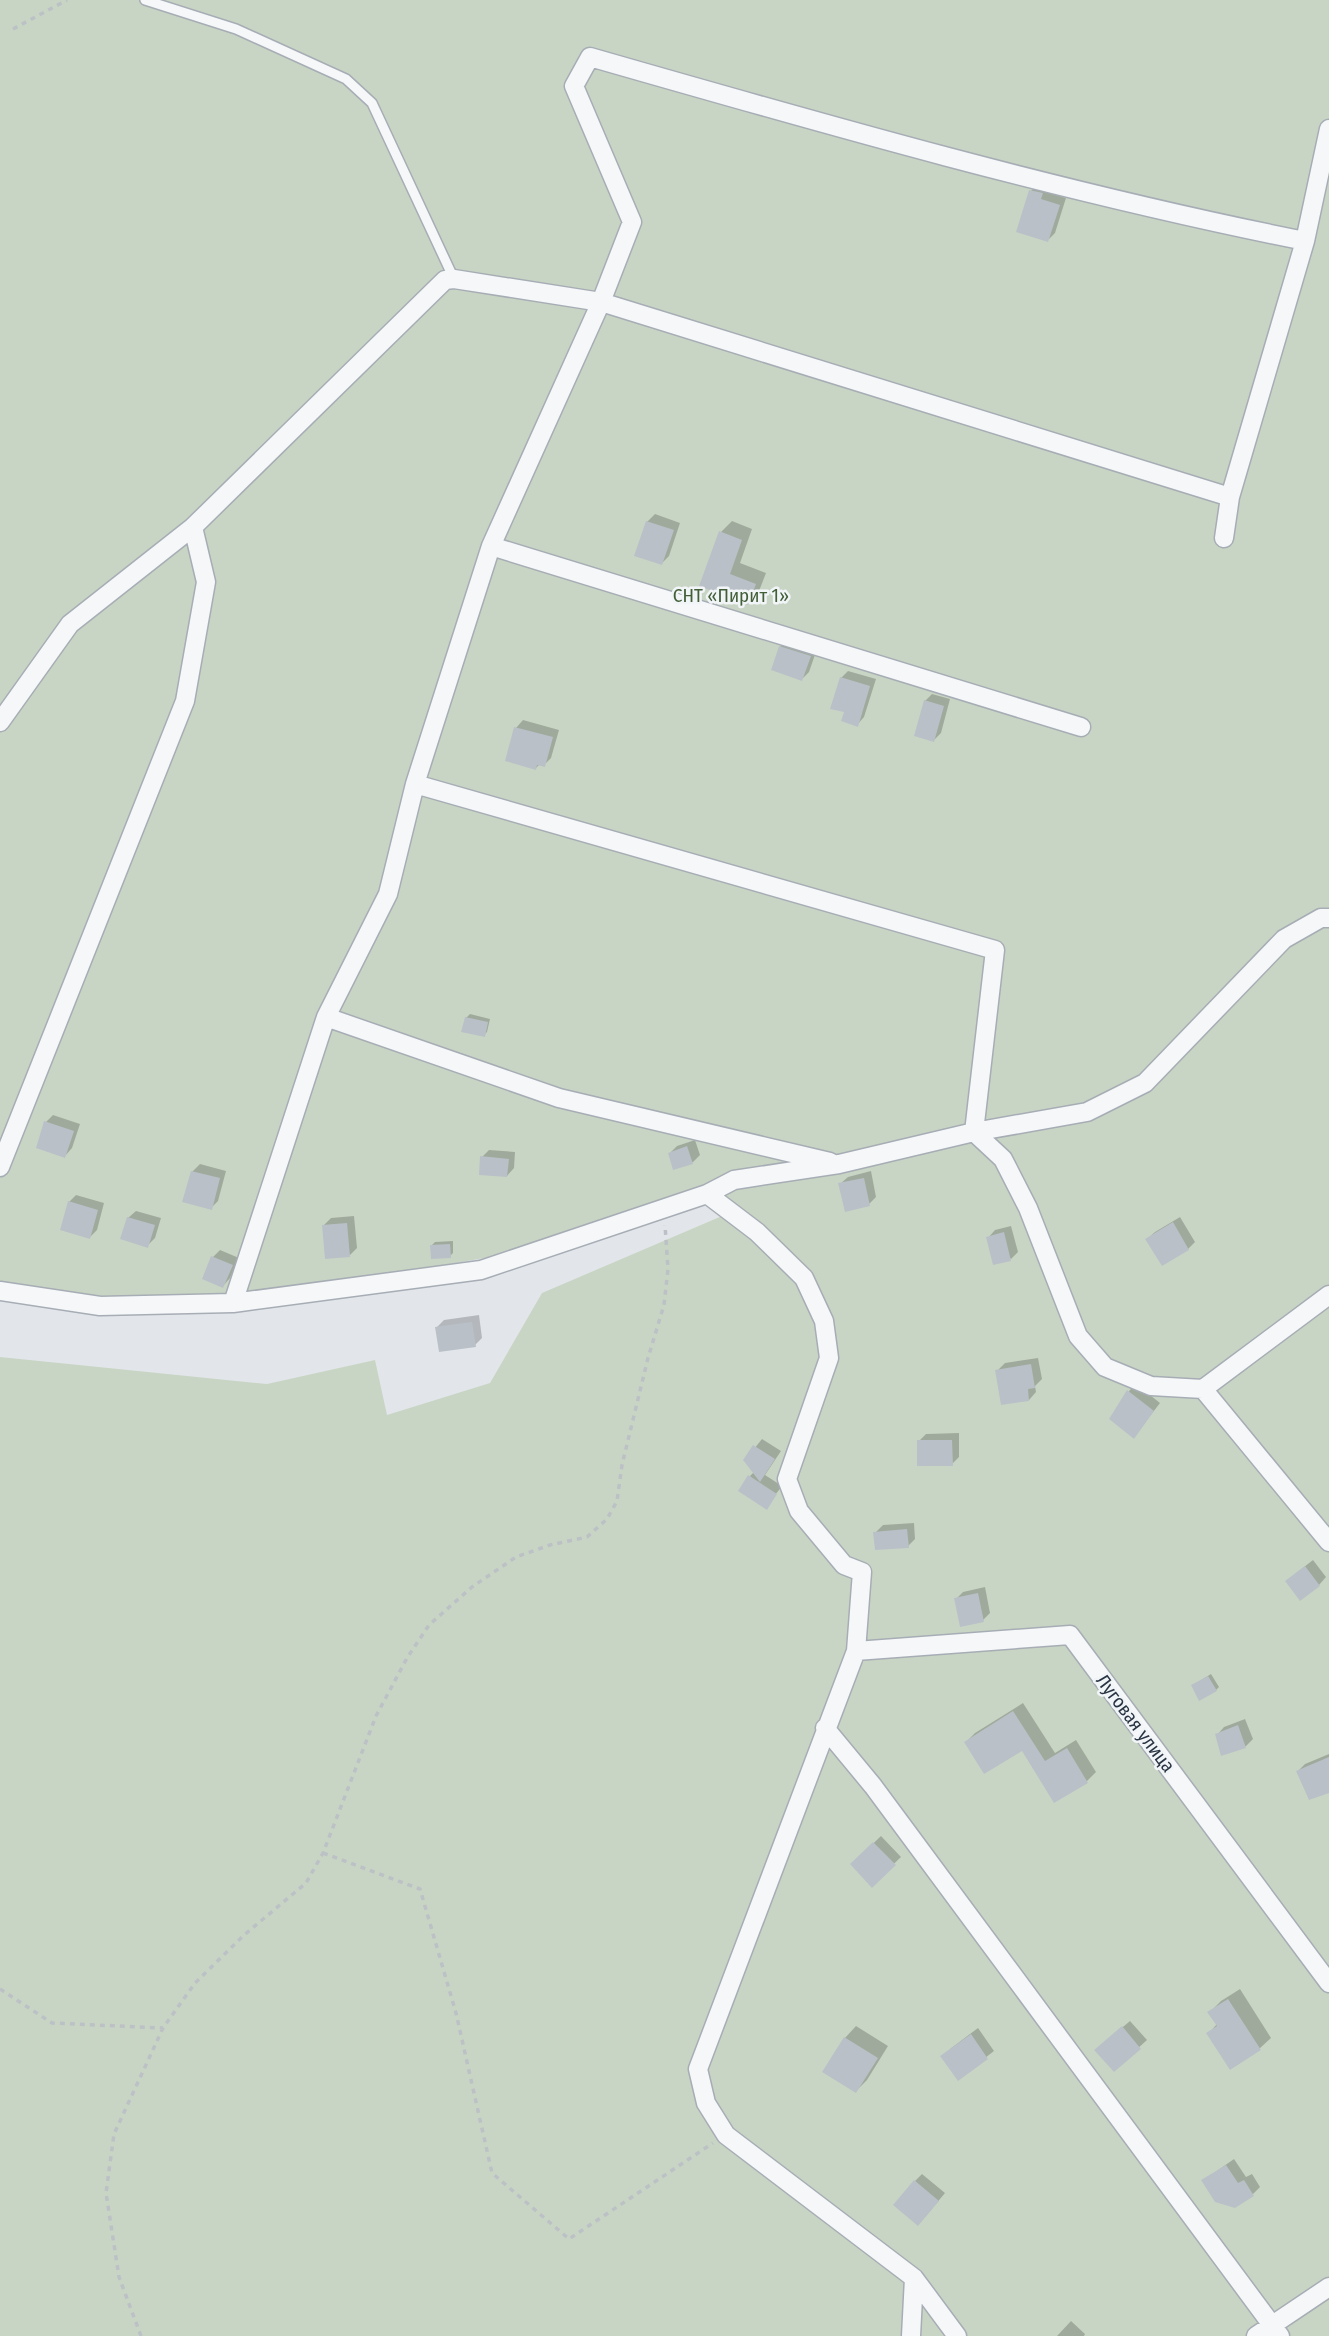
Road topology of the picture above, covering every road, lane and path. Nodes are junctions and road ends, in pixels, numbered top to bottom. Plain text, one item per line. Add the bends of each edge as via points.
1 (67, 0) edge
2 (145, 0) edge
3 (13, 29) dead end
4 (1328, 135) edge
5 (1305, 241) junction
6 (454, 279) junction
7 (601, 302) junction
8 (1230, 497) junction
9 (193, 527) junction
10 (1224, 538) dead end
11 (491, 546) junction
12 (0, 722) edge
13 (1081, 727) dead end
14 (415, 784) junction
15 (1329, 918) edge
16 (326, 1017) junction
17 (974, 1132) junction
18 (839, 1164) junction
19 (0, 1167) edge
20 (707, 1194) junction
21 (660, 1210) junction
22 (0, 1292) edge
23 (1329, 1295) edge
24 (233, 1303) junction
25 (1203, 1389) junction
26 (1329, 1542) edge
27 (856, 1651) junction
28 (825, 1728) junction
29 (323, 1853) junction
30 (1329, 1983) edge
31 (0, 1989) edge
32 (163, 2028) junction
33 (726, 2134) junction
34 (914, 2278) junction
35 (1329, 2287) edge
36 (1275, 2331) edge
37 (141, 2336) edge
38 (911, 2336) edge
39 (957, 2336) edge
40 (1256, 2336) edge

1 - 3 path
2 - 6 lane via 236,29 346,79 372,103
4 - 5 street
5 - 7 street via 854,133 590,57 574,86 632,222
5 - 8 street
6 - 7 street
6 - 9 street via 445,280
7 - 8 street
7 - 11 street
8 - 10 street
9 - 12 street via 70,624
9 - 19 street via 206,582 185,702
11 - 13 street
11 - 14 street
14 - 16 street via 388,894
14 - 17 street via 995,950
15 - 17 street via 1284,939 1145,1083 1087,1112
16 - 18 street via 559,1098
16 - 24 street
17 - 18 street
17 - 25 street via 1003,1159 1028,1208 1078,1336 1096,1357 1105,1367 1150,1386
18 - 20 street via 734,1180
20 - 21 street
20 - 27 street via 757,1232 804,1279 824,1321 829,1358 788,1479 799,1511 844,1565 862,1572
21 - 24 street via 481,1270
21 - 29 path via 667,1231 664,1305 622,1465 617,1501 607,1519 587,1537 516,1557 429,1625 376,1716
22 - 24 street via 100,1306
23 - 25 street
25 - 26 street
27 - 28 street
27 - 30 street, Луговая улица via 1070,1635
28 - 33 street via 698,2069 706,2103
28 - 36 street via 873,1786
29 - 32 path via 306,1883 195,1983
29 - 33 path via 420,1889 456,2013 492,2173 569,2239
31 - 32 path via 52,2023
32 - 37 path via 114,2134 106,2193 119,2277
33 - 34 street
34 - 38 street
34 - 39 street
35 - 36 street
36 - 40 street

